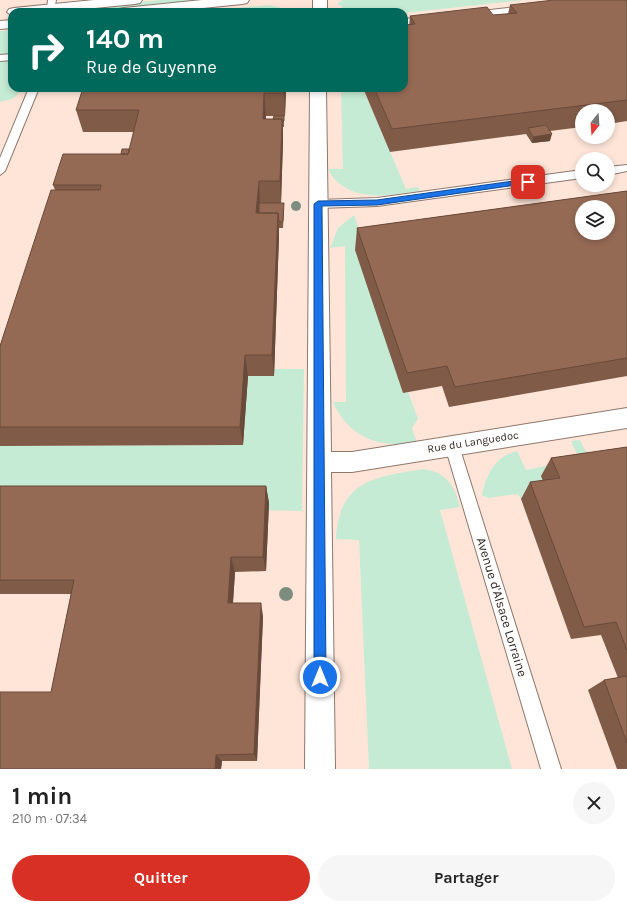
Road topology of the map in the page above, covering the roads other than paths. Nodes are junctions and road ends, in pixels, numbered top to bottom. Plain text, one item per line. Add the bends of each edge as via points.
1 (135, 0) edge
2 (242, 0) edge
3 (51, 4) edge
4 (32, 8) edge
5 (163, 8) edge
6 (536, 8) edge
7 (466, 16) edge
8 (435, 19) edge
9 (408, 22) edge
10 (32, 92) edge
11 (318, 92) edge
12 (627, 168) edge
13 (0, 170) edge
14 (615, 170) edge
15 (575, 175) edge
16 (318, 204) junction
17 (627, 418) edge
18 (452, 446) junction
19 (320, 462) junction
20 (320, 769) edge
21 (551, 769) edge

1 - 3 street
2 - 5 street
3 - 4 street
6 - 7 lane
8 - 9 lane
10 - 13 lane
11 - 16 street
12 - 14 lane
15 - 16 lane via 377,202
16 - 19 street
17 - 18 street, Rue du Languedoc
18 - 19 street, Rue du Languedoc via 352,462
18 - 21 lane, Avenue d'Alsace Lorraine
19 - 20 street

